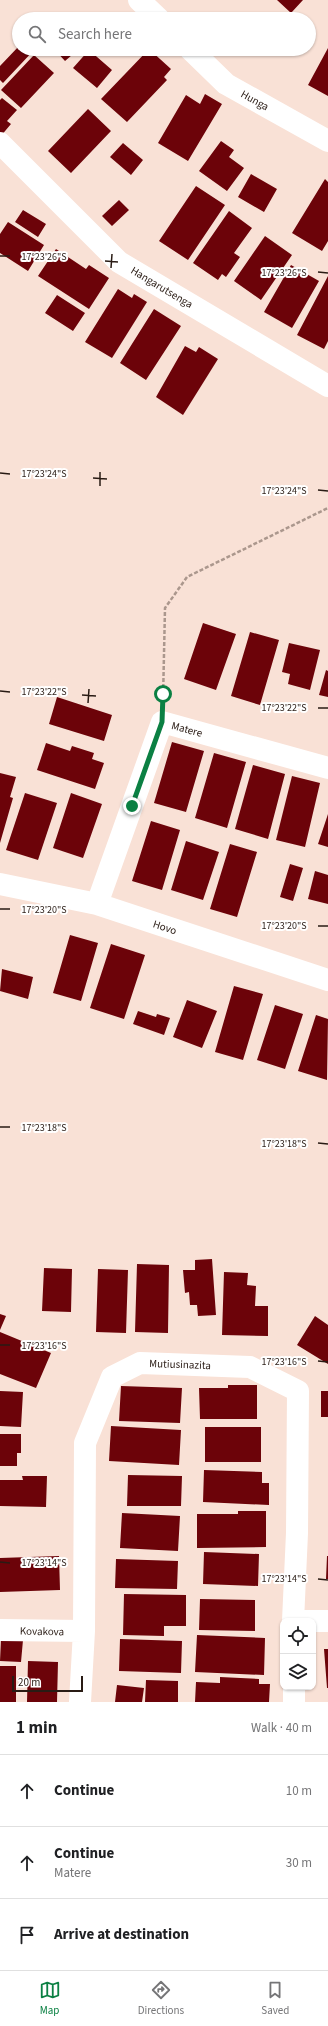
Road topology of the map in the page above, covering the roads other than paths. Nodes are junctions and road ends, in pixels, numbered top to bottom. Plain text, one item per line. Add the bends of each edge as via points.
1 (139, 0) edge
2 (152, 12) edge
3 (197, 56) edge
4 (328, 141) edge
5 (0, 143) edge
6 (328, 386) edge
7 (328, 768) edge
8 (0, 884) edge
9 (97, 904) junction
10 (328, 980) edge
11 (293, 1618) edge
12 (316, 1621) edge
13 (328, 1621) edge
14 (0, 1630) edge
15 (84, 1631) junction
16 (294, 1690) edge
17 (80, 1702) edge
18 (294, 1702) edge

1 - 2 street
3 - 4 street, Hunga via 226,84
5 - 6 street, Hangarutsenga via 119,262
7 - 9 street, Matere via 162,722
8 - 9 street, Hovo
9 - 10 street, Hovo
11 - 15 street, Mutiusinazita via 297,1533 298,1391 250,1367 140,1363 112,1377 85,1443
12 - 13 street
14 - 15 street, Kovakova
15 - 17 street, Mutiusinazita
16 - 18 street

